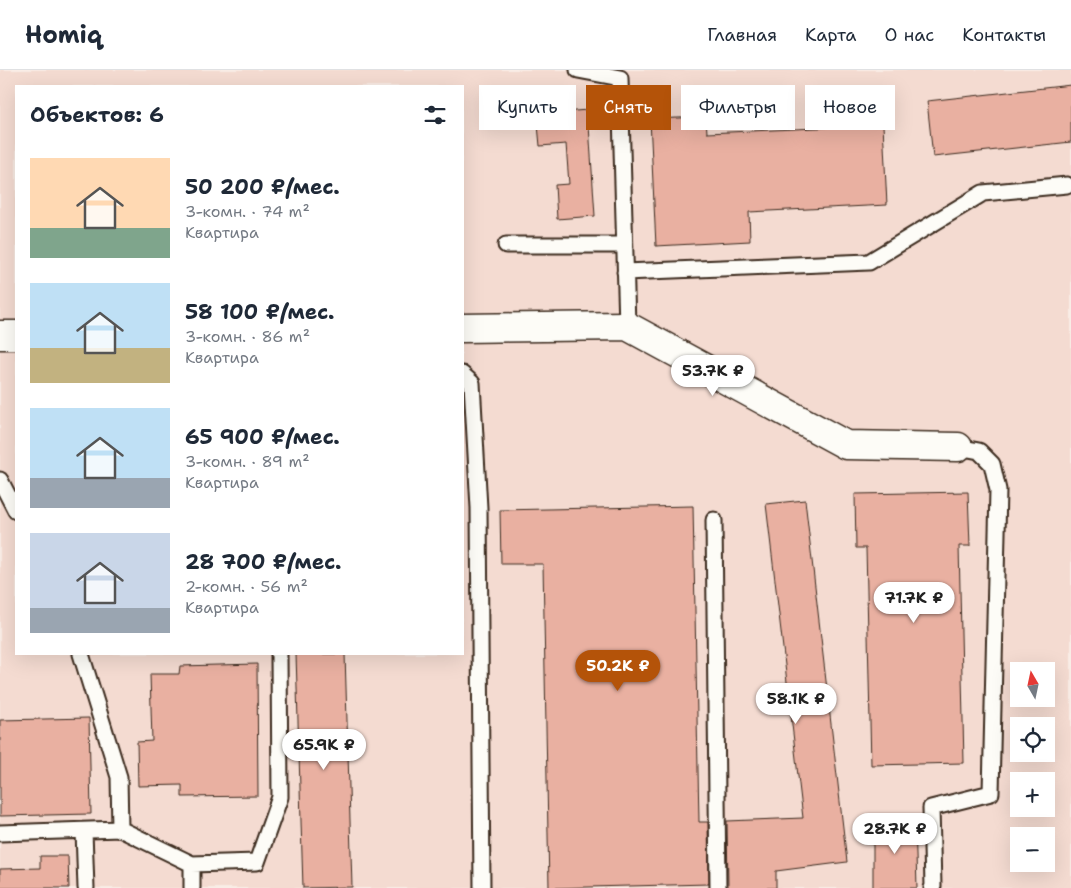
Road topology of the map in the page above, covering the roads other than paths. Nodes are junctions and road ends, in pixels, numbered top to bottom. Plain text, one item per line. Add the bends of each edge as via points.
1 (578, 70) edge
2 (620, 74) edge
3 (1067, 185) dead end
4 (506, 245) dead end
5 (624, 245) junction
6 (625, 272) junction
7 (627, 326) junction
8 (464, 328) edge
9 (0, 335) edge
10 (15, 335) edge
11 (464, 376) edge
12 (958, 447) joint
13 (0, 480) edge
14 (15, 509) edge
15 (714, 520) dead end
16 (81, 655) edge
17 (279, 655) edge
18 (120, 829) junction
19 (84, 831) junction
20 (0, 833) edge
21 (192, 864) junction
22 (86, 888) edge
23 (192, 888) edge
24 (482, 888) edge
25 (718, 888) edge
26 (932, 888) edge

1 - 2 lane
2 - 5 lane
3 - 6 lane via 983,192 869,262
4 - 5 lane
5 - 6 lane
6 - 7 lane
7 - 8 street
7 - 12 street via 846,445
9 - 10 street
11 - 24 lane via 472,383 479,508
12 - 26 lane via 979,451 992,464 998,490 991,793 931,808
13 - 14 lane
15 - 25 lane
16 - 18 lane via 119,777
17 - 21 lane via 280,797 257,862
18 - 19 lane
18 - 21 lane
19 - 20 lane
19 - 22 lane
21 - 23 lane

